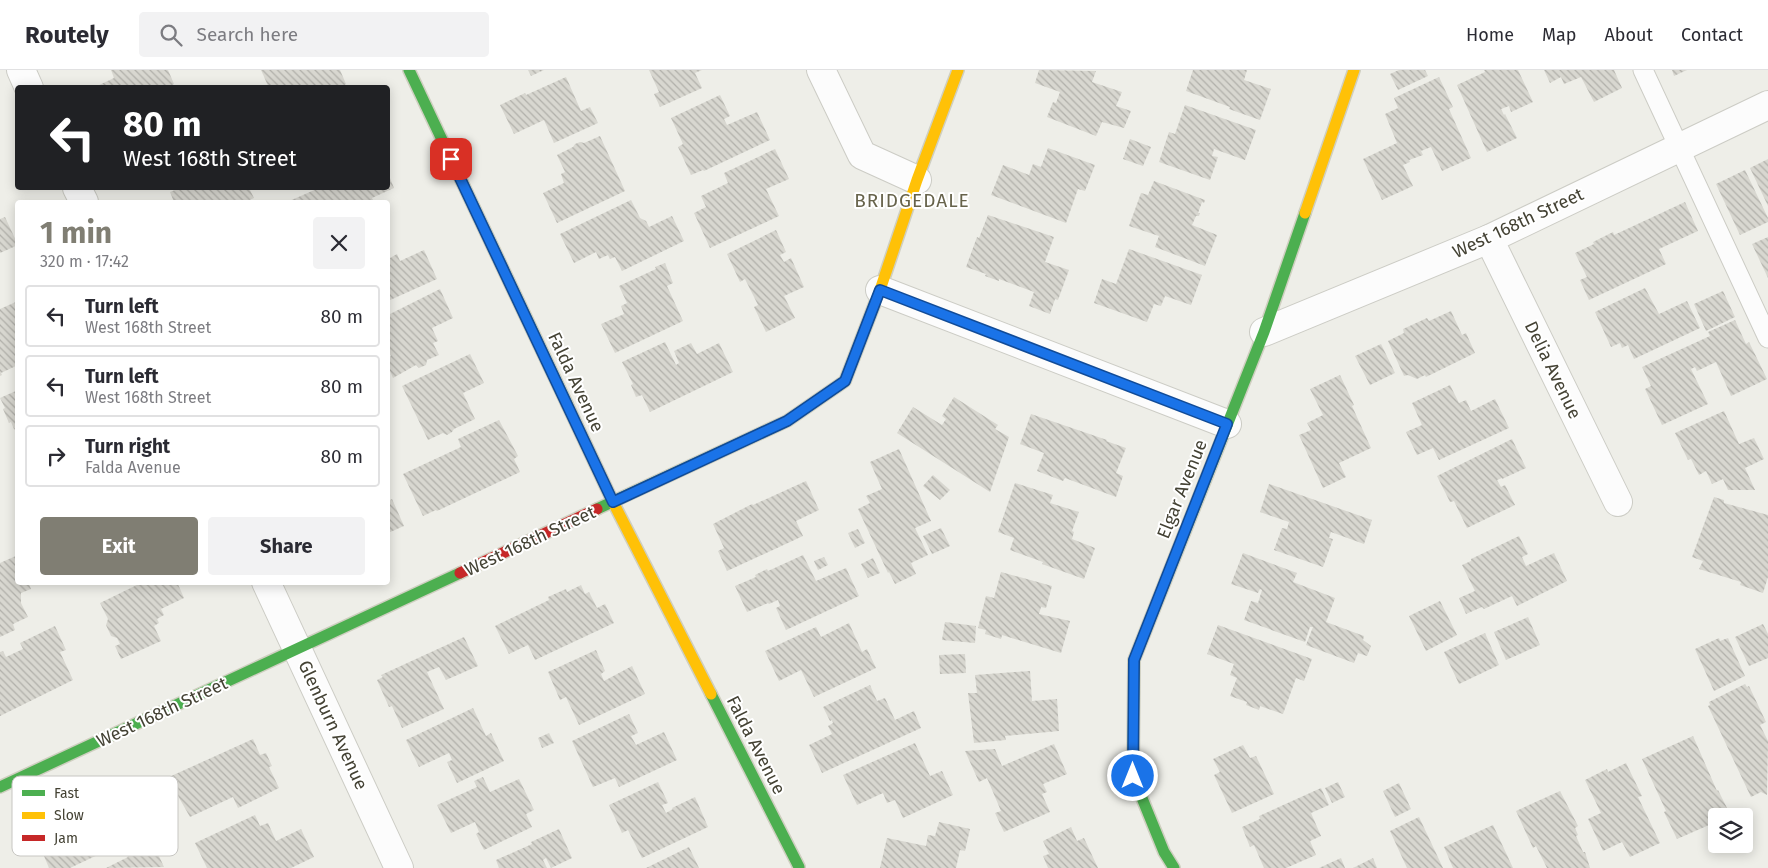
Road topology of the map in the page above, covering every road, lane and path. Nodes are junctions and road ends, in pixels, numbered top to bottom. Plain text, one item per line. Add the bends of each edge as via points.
1 (21, 70) edge
2 (409, 70) edge
3 (821, 70) edge
4 (958, 70) edge
5 (1354, 70) edge
6 (1643, 70) edge
7 (28, 85) edge
8 (1768, 105) edge
9 (1679, 148) junction
10 (917, 180) junction
11 (1489, 239) junction
12 (880, 290) junction
13 (1264, 332) junction
14 (1768, 338) edge
15 (1227, 424) junction
16 (613, 502) junction
17 (1618, 502) dead end
18 (267, 585) edge
19 (298, 649) junction
20 (24, 776) edge
21 (12, 781) edge
22 (0, 787) edge
23 (399, 868) edge
24 (799, 868) edge
25 (1174, 868) edge

1 - 7 street
2 - 16 street, Falda Avenue
3 - 10 street via 862,155
4 - 10 street, West 168th Street
5 - 13 street, Elgar Avenue
6 - 9 lane
8 - 9 street, West 168th Street
9 - 11 street, West 168th Street
9 - 14 lane
10 - 12 street, West 168th Street
11 - 13 street, West 168th Street
11 - 17 street, Delia Avenue
12 - 15 street
12 - 16 street, West 168th Street via 845,381 787,421
13 - 15 street, Elgar Avenue
15 - 25 street, Elgar Avenue via 1134,660 1133,776 1164,852
16 - 19 street, West 168th Street
16 - 24 street, Falda Avenue
18 - 19 street, Glenburn Avenue
19 - 20 street, West 168th Street
19 - 23 street, Glenburn Avenue
21 - 22 street, West 168th Street

